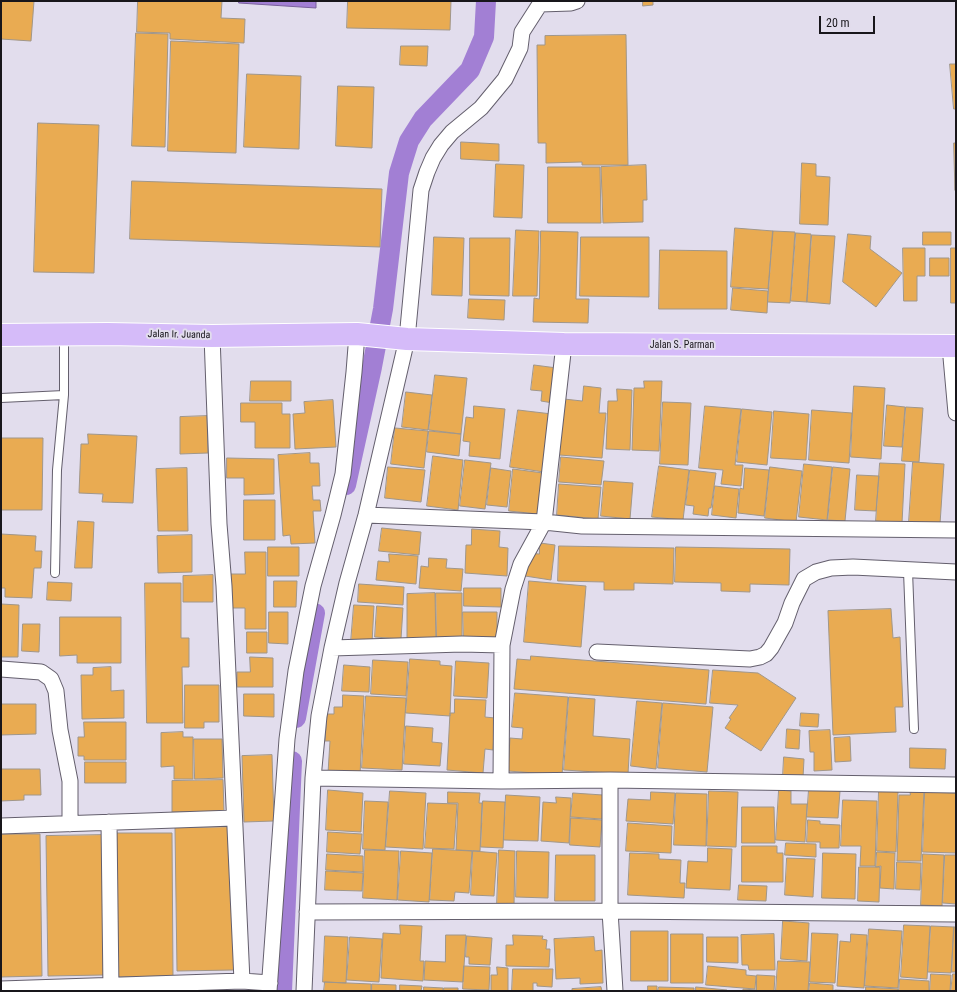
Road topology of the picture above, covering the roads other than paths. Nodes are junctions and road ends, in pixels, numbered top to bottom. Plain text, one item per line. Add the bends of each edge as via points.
1 (577, 1) edge
2 (64, 334) junction
3 (1, 335) edge
4 (363, 335) junction
5 (212, 336) junction
6 (401, 338) junction
7 (564, 344) junction
8 (953, 346) edge
9 (64, 395) junction
10 (1, 398) edge
11 (956, 413) edge
12 (366, 515) junction
13 (544, 522) junction
14 (956, 530) edge
15 (908, 571) junction
16 (956, 572) edge
17 (55, 573) dead end
18 (502, 644) junction
19 (332, 648) junction
20 (597, 652) dead end
21 (1, 669) edge
22 (914, 729) dead end
23 (313, 778) junction
24 (610, 780) junction
25 (501, 781) junction
26 (956, 785) edge
27 (234, 818) junction
28 (109, 822) junction
29 (70, 824) junction
30 (1, 826) edge
31 (610, 911) junction
32 (307, 912) junction
33 (956, 914) edge
34 (242, 982) junction
35 (269, 987) edge
36 (111, 988) edge
37 (1, 989) edge
38 (304, 991) edge
39 (615, 991) edge

1 - 6 street via 540,4 522,32 520,48 504,79 481,108 452,132 433,158 421,190
2 - 3 main road, Jalan Ir. Juanda
2 - 5 main road, Jalan Ir. Juanda
2 - 9 lane
4 - 5 main road, Jalan Ir. Juanda
4 - 6 main road, Jalan Ir. Juanda
4 - 35 street via 354,372 343,474 313,586 296,671 287,739
5 - 27 street
6 - 7 main road, Jalan S. Parman
6 - 12 street
7 - 8 main road, Jalan S. Parman
7 - 13 street
8 - 11 street
9 - 10 lane
9 - 17 lane via 57,470
12 - 13 street
12 - 19 street
13 - 14 street via 582,526
13 - 18 street via 521,564 513,589
15 - 16 street
15 - 20 street via 853,567 816,572 804,579 779,636 766,654 760,657 750,659
15 - 22 lane
18 - 19 street
18 - 25 street
19 - 23 street via 319,716
21 - 29 street via 41,672 51,679 56,691 70,782
23 - 25 street
23 - 32 street
24 - 25 street
24 - 26 street
24 - 31 street
27 - 28 street
27 - 34 street
28 - 29 street
28 - 36 street
29 - 30 street
31 - 32 street
31 - 33 street
31 - 39 street
32 - 38 street
34 - 35 street
34 - 36 street
36 - 37 street

